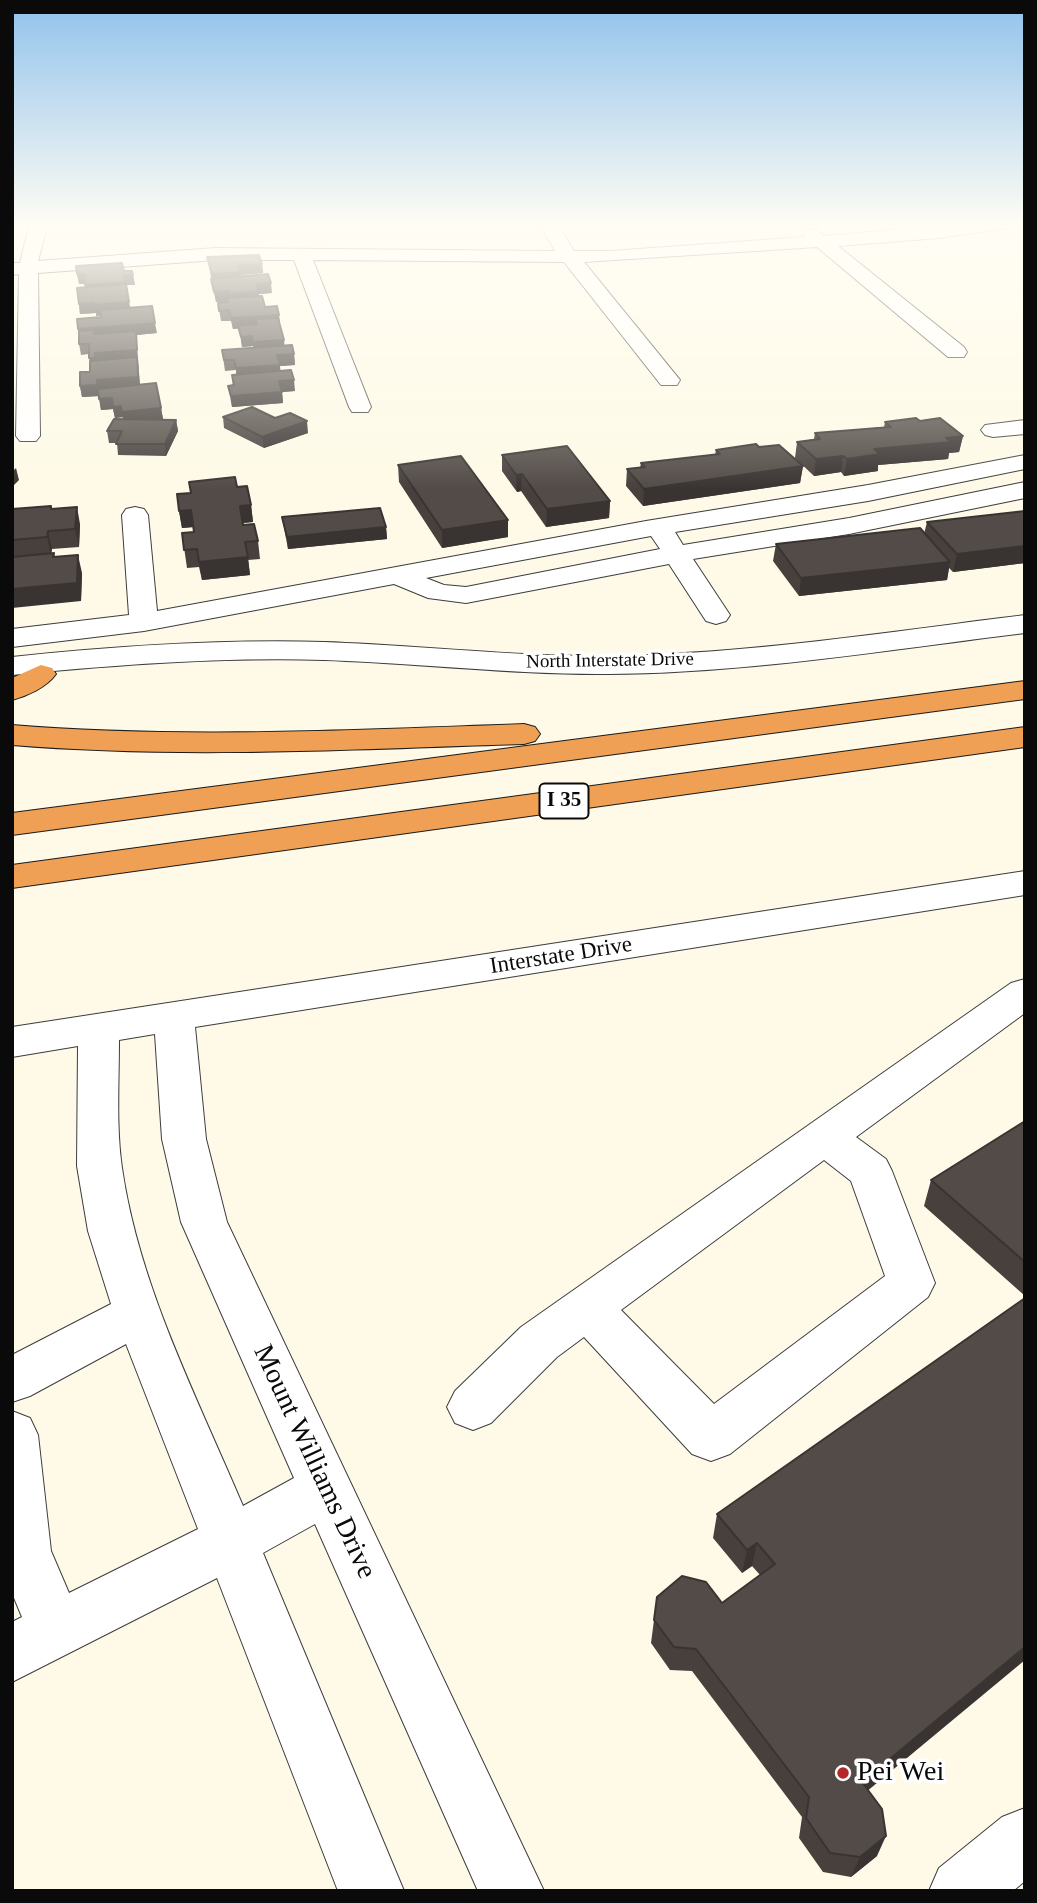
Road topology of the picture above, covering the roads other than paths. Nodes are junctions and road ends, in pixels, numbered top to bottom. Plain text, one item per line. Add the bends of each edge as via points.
1 (21, 312) edge
2 (319, 312) edge
3 (615, 312) edge
4 (907, 312) edge
5 (956, 352) dead end
6 (669, 380) dead end
7 (360, 407) dead end
8 (1025, 427) edge
9 (993, 430) dead end
10 (28, 436) dead end
11 (1025, 462) edge
12 (892, 488) junction
13 (1025, 490) edge
14 (924, 510) junction
15 (135, 514) dead end
16 (658, 527) junction
17 (677, 554) junction
18 (395, 574) junction
19 (716, 615) dead end
20 (144, 622) junction
21 (1025, 624) edge
22 (12, 638) edge
23 (22, 673) edge
24 (1025, 690) edge
25 (12, 691) edge
26 (740, 727) junction
27 (15, 734) edge
28 (1025, 737) edge
29 (12, 824) edge
30 (12, 877) edge
31 (1025, 883) edge
32 (1025, 993) edge
33 (174, 1018) junction
34 (98, 1030) junction
35 (12, 1042) edge
36 (825, 1137) junction
37 (587, 1308) junction
38 (138, 1313) junction
39 (12, 1380) edge
40 (473, 1407) dead end
41 (12, 1435) edge
42 (327, 1488) junction
43 (230, 1542) junction
44 (34, 1641) edge
45 (1025, 1840) edge
46 (371, 1891) edge
47 (510, 1891) edge
48 (962, 1891) edge

1 - 10 street
2 - 7 street
3 - 6 street
4 - 5 street
8 - 9 street
11 - 12 street
12 - 14 street
12 - 16 street
13 - 14 street
14 - 17 street
15 - 20 street
16 - 17 street
16 - 18 street
17 - 18 street via 447,597
17 - 19 street
18 - 20 street
20 - 22 street
21 - 23 street, North Interstate Drive via 814,650 637,664 552,665 323,651 194,653
23 - 25 highway
24 - 26 highway, I 35
26 - 27 highway via 247,743 139,743
26 - 29 highway, I 35
28 - 30 highway, I 35
31 - 33 street, Interstate Drive
32 - 36 street
33 - 34 street, Interstate Drive
33 - 42 street, Mount Williams Drive via 184,1139 204,1222
34 - 35 street
34 - 38 street via 99,1166 111,1231
36 - 37 street
36 - 37 street via 870,1171 911,1283 711,1437
37 - 40 street via 539,1342
38 - 39 street
38 - 43 street
41 - 44 street
42 - 43 street
42 - 47 street, Mount Williams Drive
43 - 44 street
43 - 46 street
45 - 48 street

